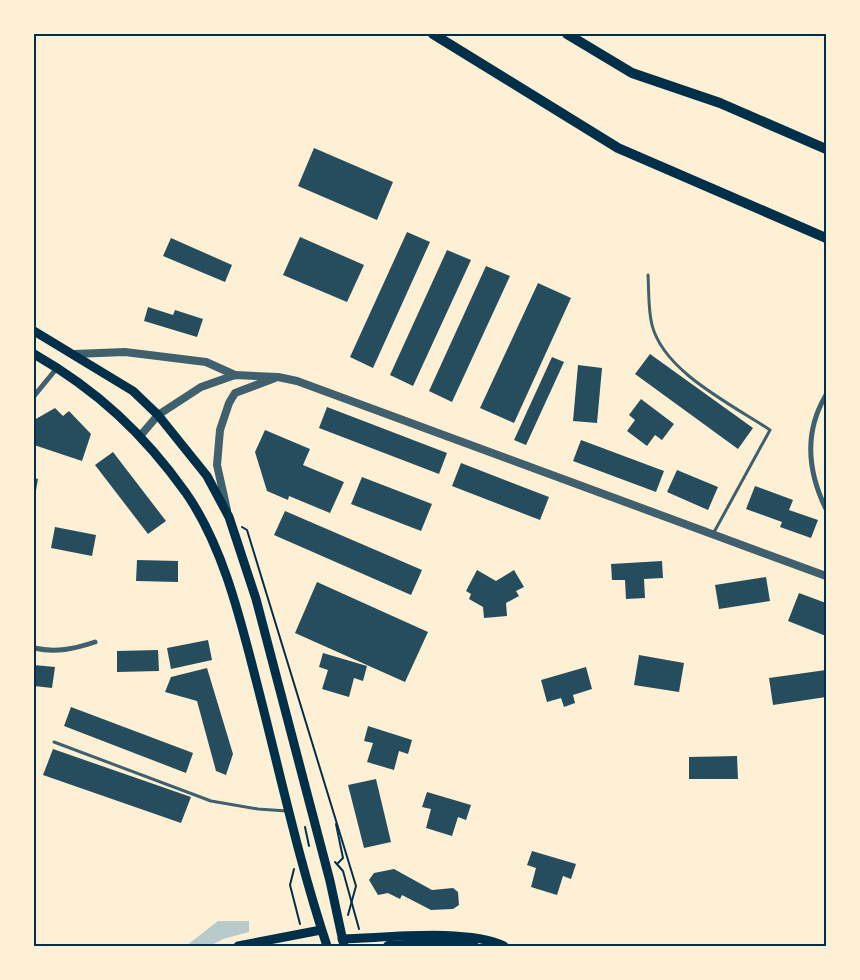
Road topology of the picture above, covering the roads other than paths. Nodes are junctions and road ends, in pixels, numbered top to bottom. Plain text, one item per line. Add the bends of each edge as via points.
1 (433, 34) edge
2 (567, 34) edge
3 (826, 150) edge
4 (826, 238) edge
5 (648, 275) dead end
6 (34, 331) edge
7 (34, 354) edge
8 (74, 354) junction
9 (58, 368) junction
10 (235, 375) junction
11 (278, 377) junction
12 (826, 395) edge
13 (34, 396) edge
14 (158, 415) junction
15 (141, 435) junction
16 (826, 509) edge
17 (228, 517) junction
18 (712, 535) junction
19 (826, 576) edge
20 (95, 642) dead end
21 (34, 648) edge
22 (54, 742) dead end
23 (290, 811) junction
24 (321, 930) junction
25 (343, 943) edge
26 (238, 946) edge
27 (327, 946) edge
28 (388, 946) edge
29 (474, 946) edge
30 (504, 946) edge

1 - 4 main road via 618,148
2 - 3 main road via 632,73 720,103
5 - 18 lane via 652,325 661,348 677,368 770,430
6 - 8 main road
7 - 9 main road
8 - 10 street via 125,352 206,362
8 - 14 main road via 133,391
9 - 13 street
9 - 15 main road via 115,410
10 - 11 street
10 - 14 street via 201,387
11 - 17 street via 235,394 229,403 220,430 217,466
11 - 18 street via 297,381
12 - 16 street via 811,435 810,461 816,488
14 - 15 street
14 - 17 main road via 207,476
15 - 23 main road via 186,494 212,541 236,605
17 - 25 main road via 256,599 330,881
18 - 19 street
20 - 21 street via 72,650
22 - 23 lane via 211,801
23 - 24 main road
24 - 26 main road
24 - 27 main road
25 - 30 main road via 467,936 489,939
28 - 29 main road via 461,942

